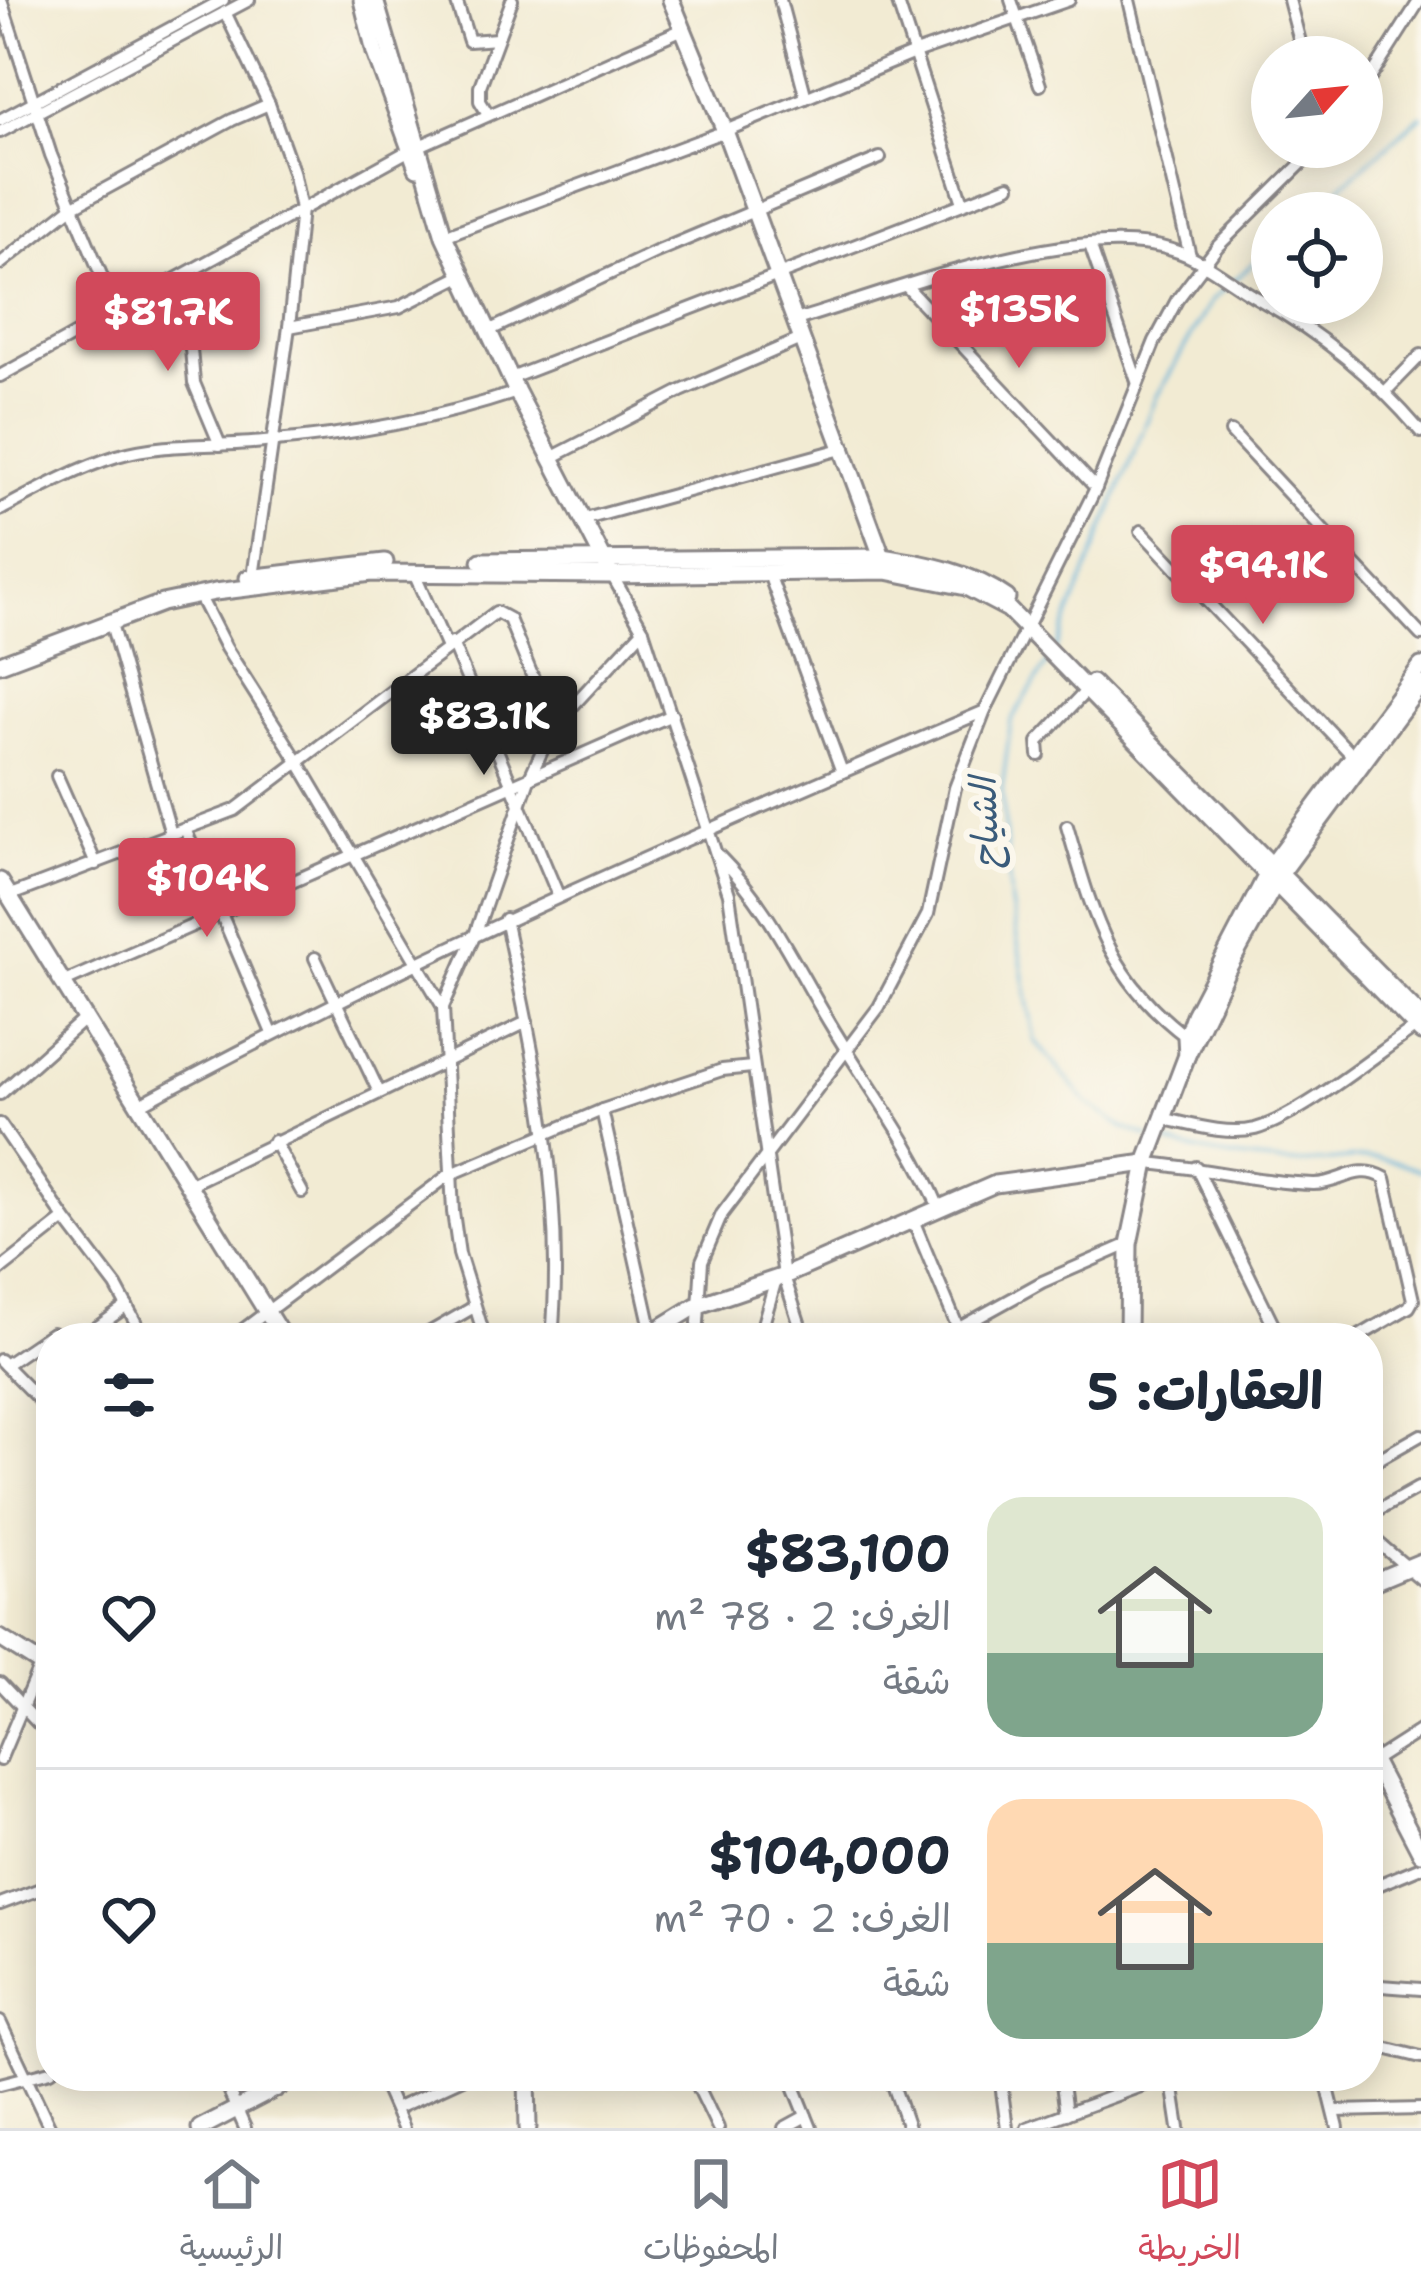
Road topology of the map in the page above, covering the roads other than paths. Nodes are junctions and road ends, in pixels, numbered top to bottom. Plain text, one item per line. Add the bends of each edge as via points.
1 (1, 0) edge
2 (249, 0) edge
3 (362, 0) edge
4 (375, 0) edge
5 (456, 0) edge
6 (512, 0) edge
7 (671, 0) edge
8 (780, 0) edge
9 (897, 0) edge
10 (1011, 0) edge
11 (1069, 0) edge
12 (1129, 0) edge
13 (1289, 0) edge
14 (1420, 0) edge
15 (224, 6) edge
16 (1016, 16) junction
17 (683, 29) junction
18 (1298, 36) edge
19 (497, 39) junction
20 (911, 54) junction
21 (1383, 58) edge
22 (1040, 85) dead end
23 (806, 98) junction
24 (269, 104) junction
25 (34, 105) junction
26 (488, 114) junction
27 (0, 120) edge
28 (725, 131) junction
29 (0, 132) edge
30 (414, 148) junction
31 (880, 158) dead end
32 (1297, 168) edge
33 (1009, 186) dead end
34 (963, 203) junction
35 (72, 207) junction
36 (301, 209) junction
37 (754, 212) junction
38 (444, 236) junction
39 (1090, 245) junction
40 (1190, 256) junction
41 (0, 264) edge
42 (1203, 264) junction
43 (779, 274) junction
44 (460, 276) junction
45 (166, 284) junction
46 (907, 287) junction
47 (117, 313) junction
48 (796, 320) junction
49 (290, 327) junction
50 (488, 331) junction
51 (803, 338) junction
52 (1421, 355) edge
53 (0, 376) edge
54 (1137, 381) junction
55 (514, 385) junction
56 (1386, 391) junction
57 (1231, 432) dead end
58 (1421, 432) edge
59 (275, 441) junction
60 (220, 445) junction
61 (845, 448) junction
62 (551, 458) junction
63 (1096, 488) junction
64 (0, 510) edge
65 (585, 525) junction
66 (1141, 530) dead end
67 (569, 560) junction
68 (885, 564) junction
69 (608, 568) junction
70 (413, 571) junction
71 (769, 574) junction
72 (253, 577) junction
73 (199, 596) junction
74 (100, 621) junction
75 (1034, 629) junction
76 (644, 630) junction
77 (1421, 635) edge
78 (449, 645) junction
79 (0, 655) edge
80 (1061, 659) junction
81 (0, 664) edge
82 (1421, 666) edge
83 (1421, 684) edge
84 (1086, 692) junction
85 (985, 711) junction
86 (672, 715) junction
87 (553, 728) junction
88 (1039, 755) dead end
89 (1352, 755) junction
90 (299, 763) junction
91 (842, 772) junction
92 (57, 776) dead end
93 (529, 779) junction
94 (512, 785) junction
95 (520, 802) junction
96 (1067, 826) dead end
97 (185, 829) junction
98 (708, 832) junction
99 (171, 834) junction
100 (354, 855) junction
101 (718, 856) junction
102 (96, 864) junction
103 (1273, 874) junction
104 (4, 888) edge
105 (557, 896) junction
106 (220, 913) junction
107 (505, 920) junction
108 (476, 932) junction
109 (315, 958) dead end
110 (418, 961) junction
111 (62, 983) junction
112 (335, 1003) junction
113 (443, 1007) junction
114 (83, 1020) junction
115 (527, 1022) junction
116 (1419, 1025) edge
117 (272, 1033) junction
118 (1189, 1045) junction
119 (848, 1051) junction
120 (446, 1060) junction
121 (752, 1067) junction
122 (380, 1093) junction
123 (0, 1094) edge
124 (137, 1106) junction
125 (602, 1110) junction
126 (1160, 1121) junction
127 (0, 1124) edge
128 (548, 1130) junction
129 (274, 1142) junction
130 (765, 1152) junction
131 (1148, 1158) junction
132 (1196, 1167) junction
133 (449, 1174) junction
134 (186, 1186) junction
135 (302, 1192) dead end
136 (939, 1208) junction
137 (65, 1219) junction
138 (913, 1220) junction
139 (1129, 1244) junction
140 (0, 1270) edge
141 (780, 1278) junction
142 (127, 1306) junction
143 (696, 1306) junction
144 (474, 1307) junction
145 (265, 1313) junction
146 (103, 1323) edge
147 (136, 1323) edge
148 (252, 1323) edge
149 (272, 1323) edge
150 (446, 1323) edge
151 (480, 1323) edge
152 (553, 1323) edge
153 (645, 1323) edge
154 (669, 1323) edge
155 (697, 1323) edge
156 (764, 1323) edge
157 (798, 1323) edge
158 (958, 1323) edge
159 (978, 1323) edge
160 (1128, 1323) edge
161 (1273, 1323) edge
162 (1382, 1323) edge
163 (36, 1343) edge
164 (3, 1363) edge
165 (36, 1397) edge
166 (1421, 1435) edge
167 (1383, 1457) edge
168 (1418, 1488) dead end
169 (1383, 1508) edge
170 (1383, 1545) edge
171 (1417, 1570) edge
172 (1383, 1580) edge
173 (0, 1638) edge
174 (36, 1656) edge
175 (36, 1680) edge
176 (0, 1683) edge
177 (22, 1707) junction
178 (36, 1721) edge
179 (1421, 1730) edge
180 (1383, 1751) edge
181 (0, 1759) edge
182 (1383, 1778) edge
183 (1417, 1830) edge
184 (1421, 1852) edge
185 (1421, 1867) edge
186 (1383, 1883) edge
187 (36, 1891) edge
188 (0, 1904) edge
189 (1383, 1986) edge
190 (1421, 1989) edge
191 (0, 2022) edge
192 (1383, 2047) edge
193 (1421, 2056) edge
194 (36, 2075) edge
195 (27, 2078) junction
196 (0, 2084) edge
197 (228, 2091) edge
198 (271, 2091) edge
199 (387, 2091) edge
200 (433, 2091) edge
201 (531, 2091) edge
202 (700, 2091) edge
203 (796, 2091) edge
204 (895, 2091) edge
205 (1002, 2091) edge
206 (1133, 2091) edge
207 (1172, 2091) edge
208 (1329, 2091) edge
209 (394, 2108) junction
210 (236, 2109) junction
211 (1421, 2109) edge
212 (1335, 2111) junction
213 (1062, 2120) edge
214 (808, 2122) edge
215 (50, 2128) edge
216 (200, 2128) edge
217 (244, 2128) edge
218 (403, 2128) edge
219 (528, 2128) edge
220 (718, 2128) edge
221 (784, 2128) edge
222 (908, 2128) edge
223 (1007, 2128) edge
224 (1027, 2128) edge
225 (1179, 2128) edge
226 (1338, 2128) edge

1 - 25 street
2 - 15 street
3 - 30 main road
4 - 30 main road
5 - 19 street via 469,41
6 - 19 street
7 - 17 main road
8 - 23 street
9 - 20 street
10 - 16 street
11 - 16 street
12 - 40 street
13 - 18 street
14 - 21 street
15 - 24 street
15 - 25 street
16 - 20 street
16 - 22 street
17 - 26 street
17 - 28 main road
19 - 26 street via 479,86
20 - 23 street
20 - 34 street
23 - 28 street
24 - 35 street
24 - 36 street
25 - 27 street
25 - 29 street
25 - 35 street
26 - 30 street
28 - 37 main road
28 - 38 street
30 - 36 street
30 - 38 main road
31 - 37 street
32 - 42 street
33 - 34 street
34 - 43 street
35 - 41 street
35 - 47 street
36 - 45 street
36 - 49 street
37 - 43 main road
37 - 50 street
38 - 44 main road
39 - 40 street via 1138,243
39 - 46 street
39 - 54 street
40 - 42 street
42 - 54 street
42 - 56 street via 1328,341
43 - 48 main road
43 - 55 street
44 - 49 street via 399,307
44 - 50 main road
45 - 47 street
45 - 60 street
46 - 48 street
46 - 63 street
47 - 53 street
48 - 51 main road
49 - 59 street
50 - 55 main road
51 - 61 main road
51 - 62 street
52 - 56 street
54 - 63 street
55 - 59 street via 462,410 381,429
55 - 62 main road
56 - 58 street
57 - 77 street
59 - 60 street
59 - 72 street
60 - 64 street via 119,456
61 - 65 street
61 - 68 main road
62 - 65 main road
63 - 75 street
65 - 67 main road
65 - 69 main road
66 - 89 street
67 - 69 main road
67 - 72 main road via 373,563
68 - 69 main road
68 - 71 main road
68 - 75 main road via 966,587
69 - 70 main road
69 - 71 main road
69 - 76 street
70 - 73 main road
70 - 78 street
71 - 91 street
72 - 74 main road via 149,597
73 - 74 main road
73 - 90 street
74 - 79 main road
74 - 81 main road
74 - 99 street
75 - 80 main road
75 - 85 street
76 - 86 street
76 - 87 street
78 - 87 street via 496,612 506,614
78 - 90 street
78 - 94 street
80 - 84 main road
80 - 103 main road
82 - 89 main road
83 - 103 main road
84 - 88 street via 1038,742
84 - 103 main road
85 - 91 street
85 - 119 street via 956,788 928,914
86 - 93 street
86 - 98 street
87 - 93 street
89 - 103 main road
90 - 97 street via 245,804
90 - 100 street
91 - 98 street
92 - 102 street
93 - 94 street
93 - 95 street
94 - 95 street
94 - 100 street
95 - 105 street
95 - 108 street
96 - 118 street via 1109,952
97 - 99 street
97 - 106 street
98 - 101 street
98 - 105 street
99 - 102 street
100 - 106 street
100 - 110 street
101 - 119 street via 756,897
101 - 121 street via 734,917
102 - 104 street
103 - 116 main road
103 - 118 main road via 1219,963
104 - 111 main road
105 - 107 street
106 - 111 street
106 - 117 street
107 - 108 street
107 - 115 street
108 - 110 street
108 - 113 street
109 - 112 street
110 - 112 street
110 - 113 street
111 - 114 main road
112 - 117 street
112 - 122 street
113 - 120 street
114 - 123 street
114 - 124 main road
115 - 120 street
115 - 128 street
116 - 126 street via 1255,1129
117 - 124 street
118 - 126 main road
119 - 130 street
119 - 136 street via 907,1140
120 - 122 street
120 - 133 street
121 - 125 street
121 - 130 street
122 - 129 street
124 - 134 main road
125 - 128 street
125 - 153 street
126 - 131 main road
127 - 137 street
128 - 133 street
128 - 152 street
129 - 134 street
129 - 135 street
130 - 141 street
130 - 143 street via 710,1239
131 - 132 street
131 - 136 main road via 995,1184
131 - 139 main road
132 - 161 street
132 - 162 street via 1313,1184 1351,1172 1385,1178 1413,1300
133 - 144 street
133 - 145 street
134 - 145 main road
136 - 138 main road
137 - 140 street
137 - 142 street
138 - 141 main road
138 - 158 street
139 - 159 street via 1042,1282
139 - 160 main road
141 - 143 main road
141 - 156 street
141 - 157 street
142 - 146 street
142 - 147 street
143 - 154 main road
143 - 155 street
144 - 150 street
144 - 151 street
145 - 148 street
145 - 149 main road
163 - 164 street
164 - 165 street
166 - 167 street
168 - 169 street
170 - 171 street
171 - 172 main road
173 - 174 main road
175 - 177 street
176 - 177 street
177 - 178 street
177 - 181 street
179 - 180 street
182 - 183 main road
183 - 184 main road
185 - 186 street
187 - 188 street
189 - 190 street
191 - 195 street
192 - 193 street
194 - 195 street
195 - 196 street
195 - 215 street
197 - 210 street
198 - 210 main road
199 - 209 street
200 - 209 street
201 - 219 main road
202 - 220 street
203 - 214 street
204 - 222 street
205 - 223 street
206 - 213 street
207 - 225 street
208 - 212 street
209 - 218 street
210 - 216 main road
210 - 217 street
211 - 212 street
212 - 226 street
213 - 224 street
214 - 221 street

